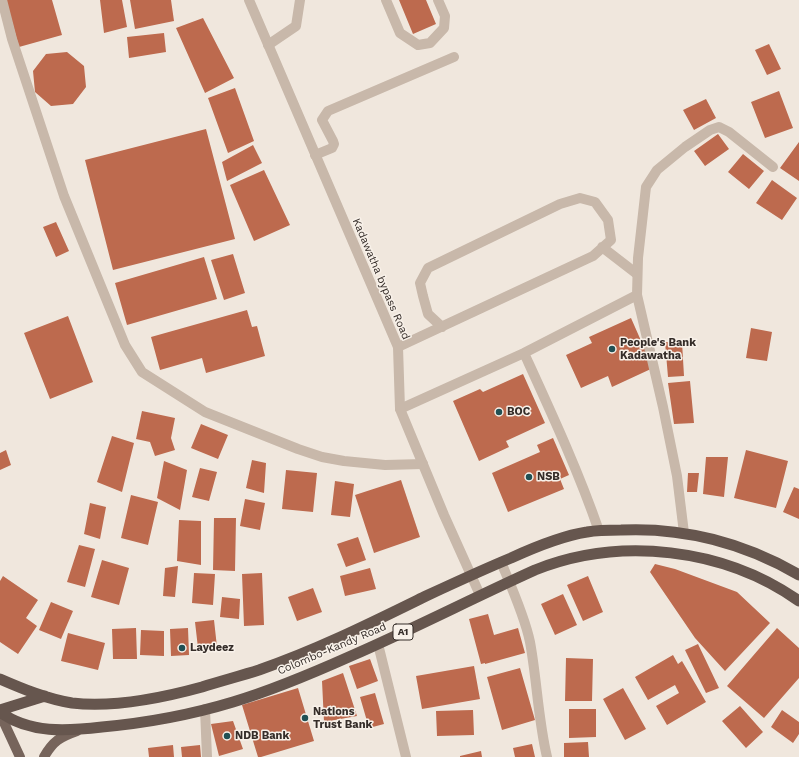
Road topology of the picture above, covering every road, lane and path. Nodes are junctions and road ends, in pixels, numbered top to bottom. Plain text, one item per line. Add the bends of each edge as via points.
1 (2, 0) edge
2 (249, 0) edge
3 (300, 0) edge
4 (386, 0) edge
5 (438, 0) edge
6 (268, 45) junction
7 (454, 57) dead end
8 (315, 155) junction
9 (773, 167) dead end
10 (602, 248) junction
11 (638, 274) junction
12 (638, 295) junction
13 (442, 327) junction
14 (398, 347) junction
15 (524, 354) junction
16 (400, 409) junction
17 (423, 464) junction
18 (599, 531) junction
19 (684, 533) junction
20 (501, 562) junction
21 (471, 575) junction
22 (799, 575) edge
23 (509, 581) junction
24 (480, 595) junction
25 (799, 601) edge
26 (378, 644) junction
27 (0, 679) edge
28 (45, 696) junction
29 (205, 710) junction
30 (0, 712) edge
31 (79, 730) junction
32 (20, 757) edge
33 (44, 757) edge
34 (207, 757) edge
35 (406, 757) edge
36 (547, 757) edge

1 - 17 street via 12,39 64,196 125,345 142,372 205,412 322,457 385,465
2 - 6 street, Kadawatha bypass Road
3 - 6 street via 296,26
4 - 5 street via 400,33 418,45 430,43 444,28 445,16
6 - 8 street, Kadawatha bypass Road
7 - 8 street via 328,111 322,120 334,144 332,148
8 - 14 street, Kadawatha bypass Road
9 - 11 street via 719,127 685,147 657,170 646,187
10 - 11 street
10 - 13 street via 593,256
10 - 13 street via 611,240 608,220 595,202 580,198 560,204 428,268 420,283 422,296 428,314
11 - 12 street
12 - 15 street
12 - 19 street via 677,476
13 - 14 street
14 - 16 street, Kadawatha bypass Road
15 - 16 street
15 - 18 street via 573,462
16 - 17 street, Kadawatha bypass Road
17 - 21 street, Kadawatha bypass Road
18 - 19 highway, Colombo-Kandy Road / A1 via 641,529
18 - 20 highway, Colombo-Kandy Road / A1 via 546,543
19 - 22 highway, Colombo-Kandy Road / A1 via 744,548 774,560
20 - 21 highway, Colombo-Kandy Road / A1
20 - 23 street
21 - 24 street, Kadawatha bypass Road
21 - 28 highway, Colombo-Kandy Road / A1 via 348,634 267,667 184,692 135,701 98,704 72,703
23 - 24 highway, Colombo-Kandy Road / A1
23 - 25 highway, Colombo-Kandy Road / A1 via 567,559 599,553 648,551 694,556 718,562 766,581
23 - 36 street via 529,640
24 - 26 highway, Colombo-Kandy Road / A1
26 - 29 highway, Colombo-Kandy Road / A1 via 278,686
26 - 35 street
27 - 28 highway, A1 via 20,689
28 - 30 highway
29 - 31 highway, Colombo-Kandy Road / A1 via 148,722
29 - 34 street
30 - 31 highway, Colombo-Kandy Road / A1 via 18,723 36,728
30 - 32 main road
31 - 33 main road via 61,737

